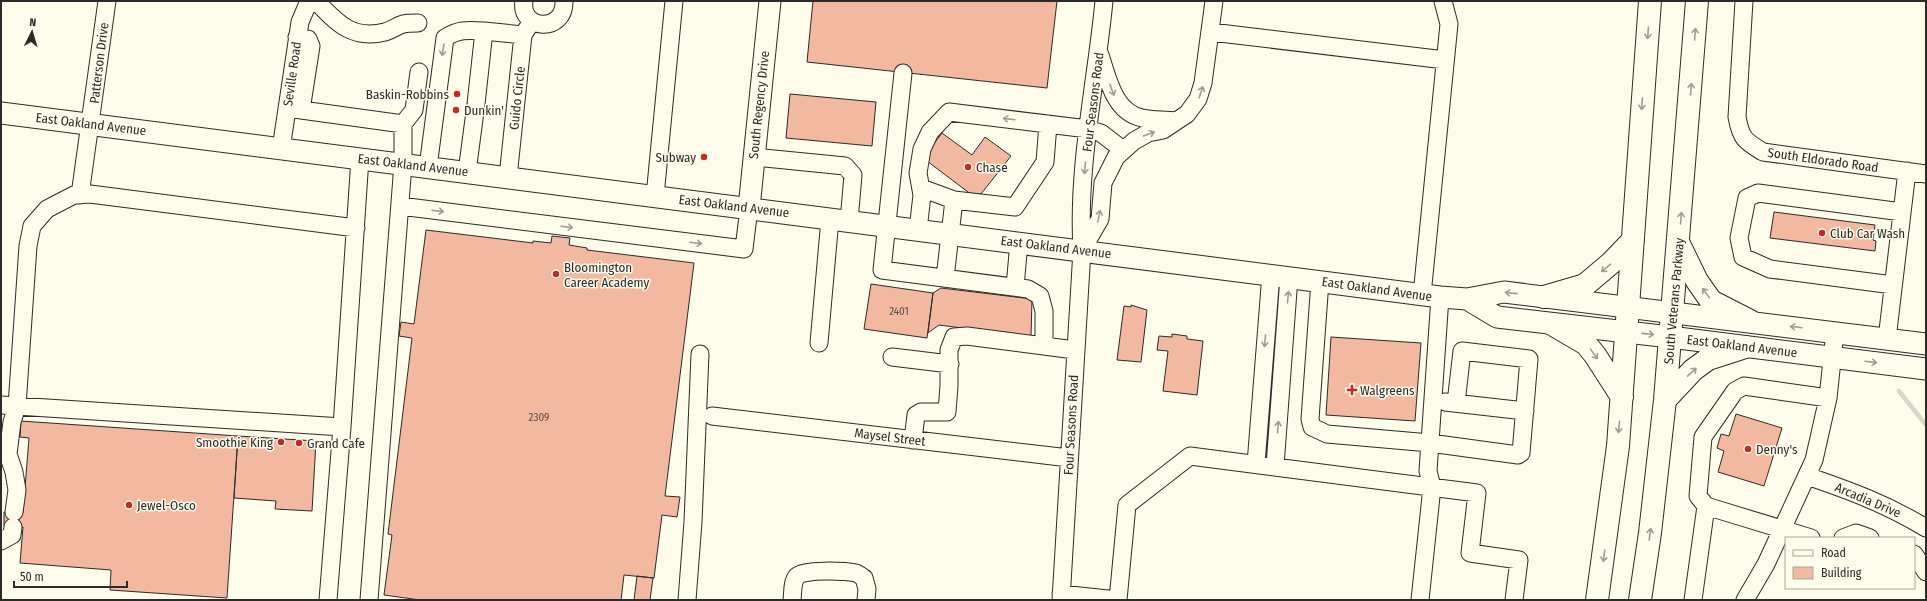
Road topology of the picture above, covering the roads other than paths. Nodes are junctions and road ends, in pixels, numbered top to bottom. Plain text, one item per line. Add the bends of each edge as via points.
1 (107, 1) edge
2 (309, 1) edge
3 (316, 1) edge
4 (524, 1) edge
5 (564, 1) edge
6 (674, 1) edge
7 (770, 1) edge
8 (1214, 1) edge
9 (1443, 1) edge
10 (1650, 1) edge
11 (1697, 1) edge
12 (1744, 1) edge
13 (1101, 4) edge
14 (418, 23) dead end
15 (528, 28) junction
16 (484, 31) junction
17 (1212, 32) junction
18 (1099, 53) junction
19 (1445, 60) junction
20 (419, 72) dead end
21 (903, 73) dead end
22 (294, 109) junction
23 (1, 113) edge
24 (1176, 121) junction
25 (90, 124) junction
26 (403, 124) junction
27 (1048, 124) junction
28 (1088, 129) junction
29 (281, 148) junction
30 (1123, 150) junction
31 (754, 157) junction
32 (360, 158) junction
33 (403, 164) junction
34 (428, 167) junction
35 (1907, 171) junction
36 (467, 172) junction
37 (1926, 174) edge
38 (508, 177) junction
39 (921, 188) junction
40 (80, 195) junction
41 (655, 196) junction
42 (954, 200) junction
43 (400, 206) junction
44 (749, 208) junction
45 (1902, 212) junction
46 (840, 220) junction
47 (886, 226) junction
48 (356, 228) junction
49 (918, 230) junction
50 (950, 234) junction
51 (1633, 240) junction
52 (1019, 242) junction
53 (1679, 244) junction
54 (1082, 250) junction
55 (1280, 276) junction
56 (945, 278) junction
57 (1320, 281) junction
58 (1893, 285) junction
59 (1015, 287) junction
60 (1431, 296) junction
61 (1544, 297) junction
62 (1467, 299) junction
63 (1629, 307) junction
64 (1671, 313) junction
65 (1750, 321) junction
66 (1552, 324) junction
67 (1627, 332) junction
68 (1835, 332) junction
69 (1670, 337) junction
70 (1886, 339) junction
71 (819, 343) dead end
72 (1926, 344) edge
73 (1044, 346) junction
74 (1745, 347) junction
75 (1075, 350) junction
76 (700, 354) dead end
77 (892, 357) dead end
78 (1832, 358) junction
79 (950, 364) junction
80 (1926, 369) edge
81 (1622, 397) junction
82 (1828, 398) junction
83 (1665, 400) junction
84 (1433, 401) junction
85 (1456, 403) junction
86 (9, 406) edge
87 (1525, 411) junction
88 (712, 416) dead end
89 (342, 427) junction
90 (913, 440) junction
91 (1430, 443) junction
92 (1069, 458) junction
93 (1256, 464) junction
94 (1275, 466) junction
95 (1807, 476) junction
96 (1432, 487) junction
97 (1706, 506) junction
98 (1926, 528) edge
99 (1783, 529) junction
100 (1809, 537) edge
101 (1846, 537) edge
102 (1867, 537) edge
103 (1, 540) edge
104 (1915, 556) edge
105 (1926, 572) edge
106 (1061, 597) edge
107 (328, 600) edge
108 (369, 600) edge
109 (687, 600) edge
110 (792, 600) edge
111 (866, 600) edge
112 (1117, 600) edge
113 (1420, 600) edge
114 (1514, 600) edge
115 (1597, 600) edge
116 (1640, 600) edge
117 (1694, 600) edge
118 (1745, 600) edge

1 - 25 street, Patterson Drive
2 - 22 street, Seville Road via 297,37
3 - 14 street via 340,25 362,34 387,32 404,24
4 - 15 street
5 - 15 street via 562,13 552,23
6 - 41 street
7 - 31 main road, South Regency Drive
8 - 17 street, Four Seasons Road
9 - 19 street via 1448,24
10 -> 51 highway
53 -> 11 highway, South Veterans Parkway
12 - 35 street, South Eldorado Road via 1737,117 1740,133 1748,143 1763,152
13 - 18 street, Four Seasons Road
15 - 16 street
15 - 38 street, Guido Circle
16 -> 34 street via 454,31 445,38
16 - 36 street
17 - 19 street
24 -> 17 street, Four Seasons Road via 1187,114 1198,99
18 -> 24 street via 1115,97 1123,109 1142,118
18 - 28 street, Four Seasons Road
19 - 60 street
20 - 26 street via 414,110
21 - 47 street
22 - 26 street
22 - 29 street, Seville Road
23 - 25 main road, East Oakland Avenue
30 -> 24 street, Four Seasons Road via 1148,133 1163,130
25 - 29 main road, East Oakland Avenue
25 - 40 street, Patterson Drive
26 - 33 street
27 - 28 street
27 -> 39 street via 949,112 930,132 922,149 918,173
27 - 42 street via 1045,162 1015,207
28 - 30 street
28 -> 54 street, Four Seasons Road via 1080,217
29 - 32 main road, East Oakland Avenue
54 -> 30 street, Four Seasons Road via 1100,219 1104,183 1109,170
31 - 44 main road, South Regency Drive
31 - 46 street via 845,166 853,175
32 - 33 main road, East Oakland Avenue
32 - 48 street
33 - 34 main road, East Oakland Avenue
33 - 43 street
34 - 36 main road, East Oakland Avenue
35 - 37 street, South Eldorado Road
35 - 45 street
36 - 38 main road, East Oakland Avenue
38 - 41 main road, East Oakland Avenue
39 - 42 street
39 - 49 street
40 - 48 street via 90,194
40 - 86 street via 74,195 47,209 32,226
41 - 44 main road, East Oakland Avenue
42 - 50 street
43 -> 44 street via 744,249
43 - 108 street
44 - 46 main road, East Oakland Avenue
45 - 58 street
45 - 58 street via 1758,193 1747,198 1739,238 1744,257 1770,269
46 - 47 main road, East Oakland Avenue
46 - 71 street
47 - 49 main road, East Oakland Avenue
47 - 56 street via 882,270
48 - 89 street
49 - 50 main road, East Oakland Avenue
50 - 52 main road, East Oakland Avenue
50 - 56 street
51 -> 61 highway via 1585,285
51 - 63 highway
52 - 54 main road, East Oakland Avenue
52 - 59 street
53 - 64 highway, South Veterans Parkway
65 -> 53 highway via 1711,301 1697,281
54 - 55 main road, East Oakland Avenue
54 - 75 street, Four Seasons Road
55 - 57 main road, East Oakland Avenue
55 -> 93 street
94 -> 55 street
56 - 59 street
57 - 60 main road, East Oakland Avenue
57 - 91 street via 1310,419 1312,427 1327,434
58 - 70 street
59 - 73 street via 1028,289 1040,296 1044,311
60 - 62 main road, East Oakland Avenue
60 - 84 street
61 -> 62 main road, East Oakland Avenue via 1504,292
61 - 63 main road, East Oakland Avenue
62 - 66 main road, East Oakland Avenue via 1497,317
63 - 64 main road, East Oakland Avenue
63 - 67 highway
64 - 65 main road, East Oakland Avenue
64 - 69 highway, South Veterans Parkway
68 -> 65 main road, East Oakland Avenue
66 - 67 main road, East Oakland Avenue
66 -> 81 highway via 1586,344
67 -> 69 main road, East Oakland Avenue
67 - 81 highway
68 - 70 main road, East Oakland Avenue
68 - 78 street
69 - 74 main road, East Oakland Avenue
69 - 83 highway, South Veterans Parkway
70 - 72 main road, East Oakland Avenue
73 - 75 street
73 - 79 street via 960,335 954,337 951,343
74 - 78 main road, East Oakland Avenue
83 -> 74 highway via 1692,370 1708,359
75 - 92 street, Four Seasons Road
76 - 109 street
77 - 79 street
78 -> 80 main road, East Oakland Avenue
78 - 82 street
79 - 90 street via 947,412 921,412 916,415
81 -> 115 highway via 1618,446
82 - 95 street via 1820,438
82 - 97 street via 1744,386 1735,391 1703,437 1698,496
116 -> 83 highway, South Veterans Parkway
84 - 85 street
84 - 91 street
85 - 87 street
85 - 87 street via 1463,351 1529,359
86 - 89 street
86 - 103 street via 12,422 8,454 16,490 12,535
87 - 91 street via 1521,453 1518,455
88 - 90 street, Maysel Street
89 - 107 street
90 - 92 street, Maysel Street
91 - 96 street via 1428,471
92 - 106 street, Four Seasons Road
93 - 94 street
93 - 112 street via 1190,456 1127,504
94 - 96 street
95 - 98 street, Arcadia Drive via 1860,494 1896,510
95 - 99 street
96 - 113 street
96 - 114 street via 1477,493 1470,553 1519,560
97 - 99 street
97 - 117 street
99 - 100 street
99 - 118 street
101 - 102 street via 1856,533
104 - 105 street
106 - 112 street
110 - 111 street via 795,579 806,571 858,574 864,578

